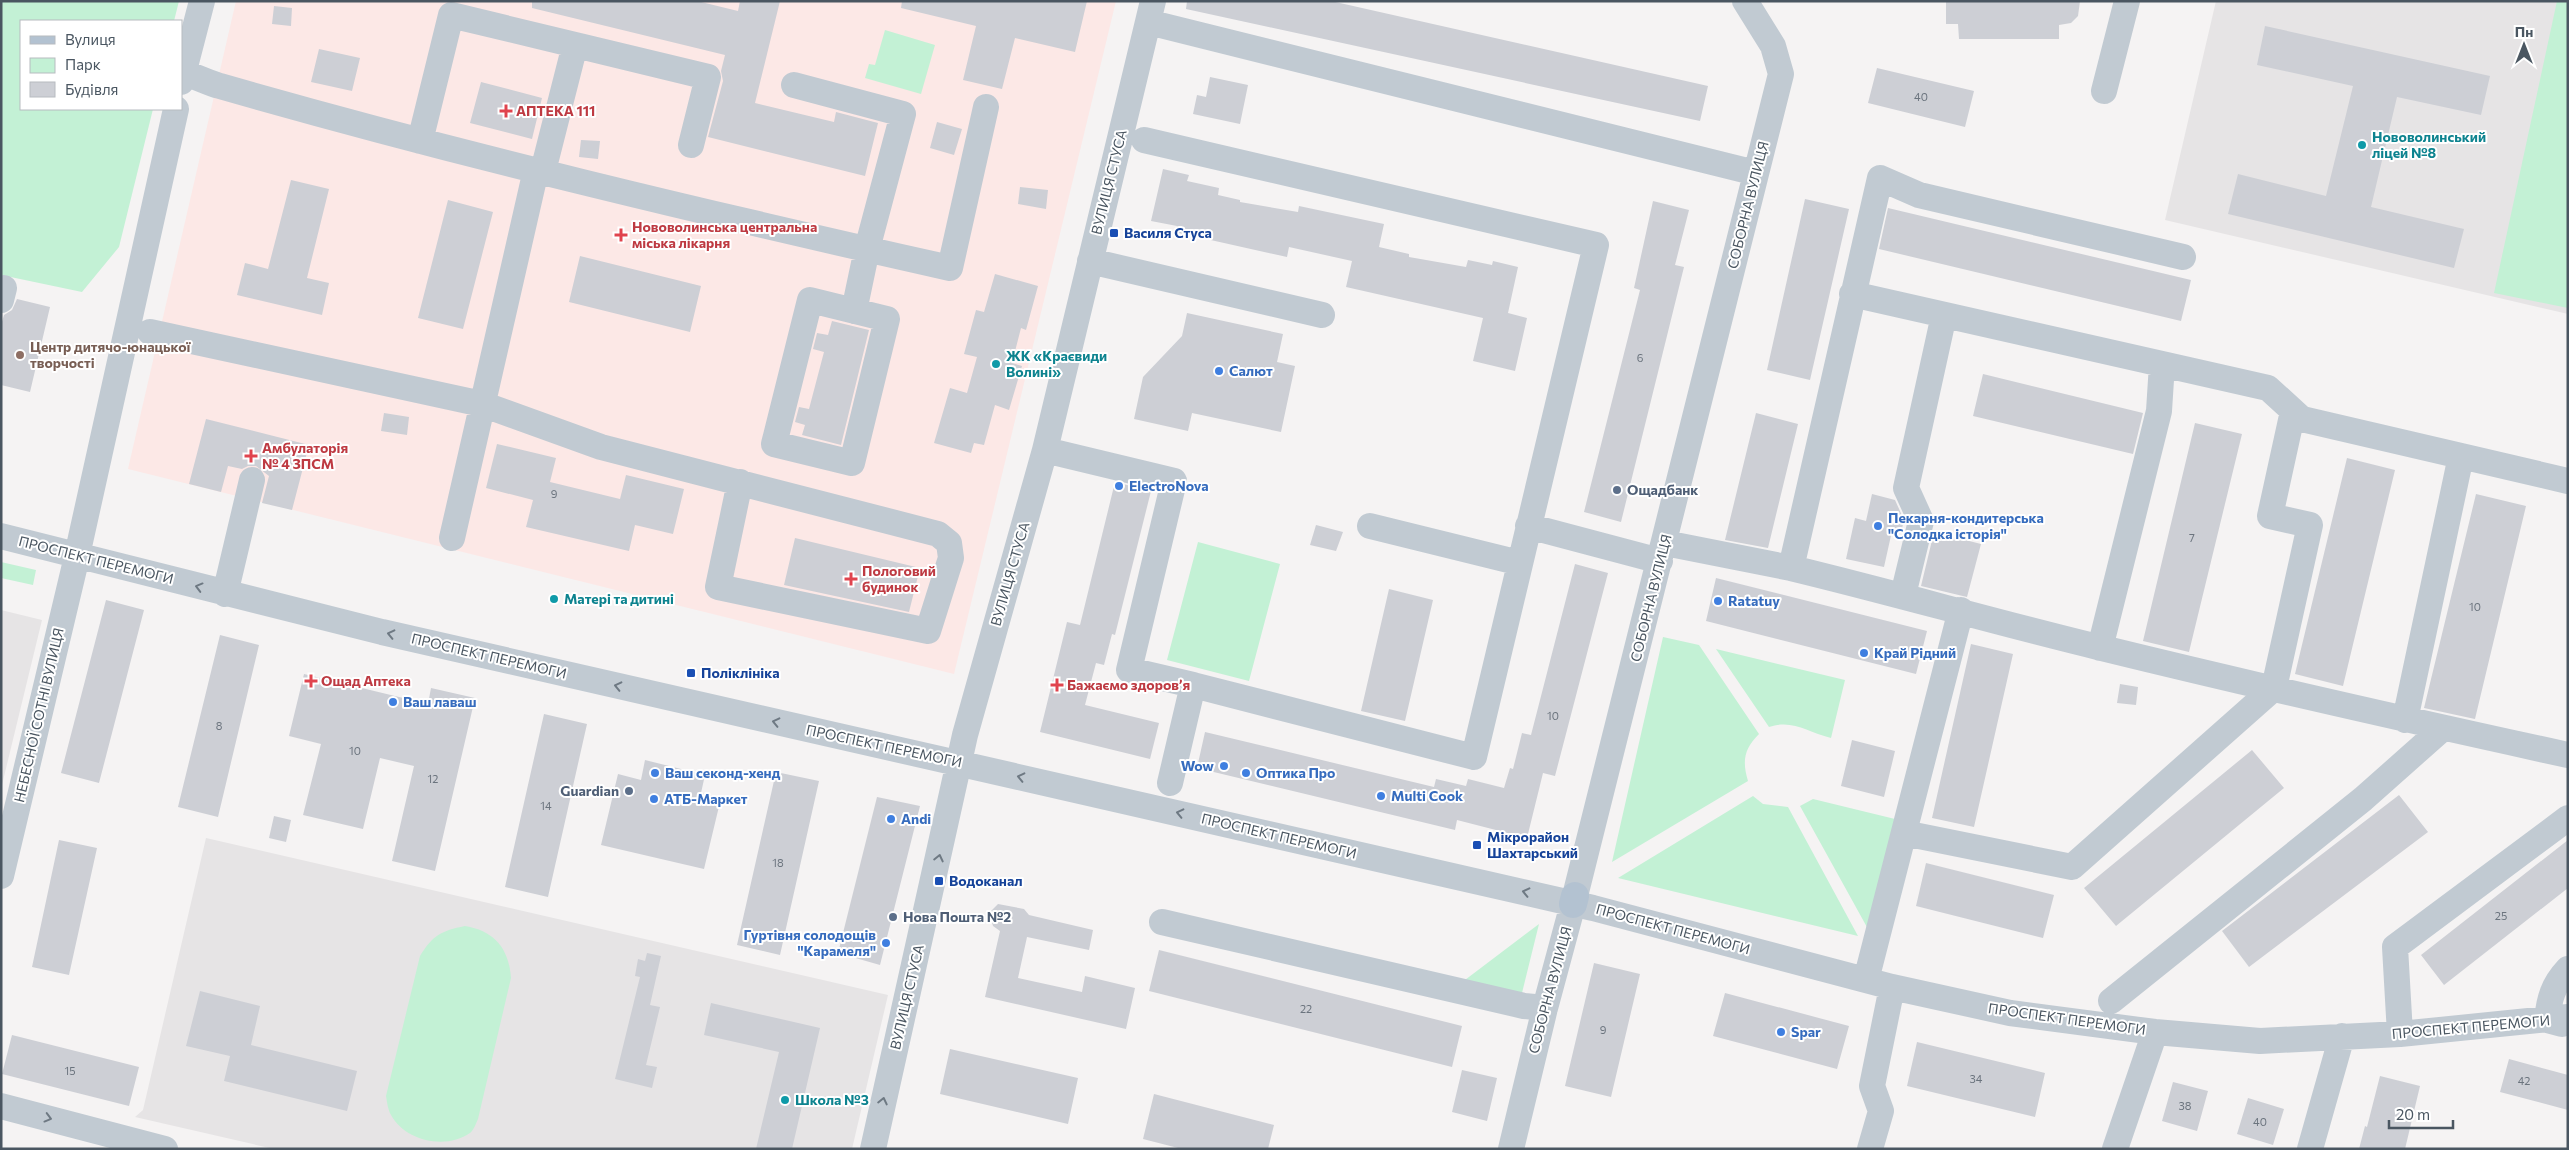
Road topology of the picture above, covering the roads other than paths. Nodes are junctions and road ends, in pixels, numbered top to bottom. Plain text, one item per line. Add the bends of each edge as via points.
1 (202, 1) edge
2 (1745, 1) edge
3 (2127, 1) edge
4 (452, 8) edge
5 (1151, 12) edge
6 (575, 45) junction
7 (182, 78) edge
8 (794, 85) dead end
9 (2104, 91) dead end
10 (986, 107) dead end
11 (176, 110) edge
12 (1144, 140) dead end
13 (420, 141) junction
14 (691, 145) dead end
15 (539, 170) junction
16 (1756, 172) junction
17 (867, 249) junction
18 (2183, 257) dead end
19 (1090, 261) junction
20 (1852, 294) junction
21 (854, 311) junction
22 (1322, 315) dead end
23 (1944, 315) junction
24 (150, 332) dead end
25 (2162, 364) junction
26 (482, 404) junction
27 (2293, 411) junction
28 (1045, 450) junction
29 (2461, 456) junction
30 (252, 480) dead end
31 (2568, 481) edge
32 (740, 482) junction
33 (1370, 526) dead end
34 (1528, 526) junction
35 (1, 536) edge
36 (452, 538) dead end
37 (78, 549) junction
38 (1662, 552) junction
39 (1520, 563) junction
40 (1791, 568) junction
41 (224, 594) junction
42 (1903, 595) junction
43 (1961, 610) junction
44 (2100, 648) junction
45 (1193, 684) junction
46 (2274, 688) junction
47 (2405, 720) junction
48 (2443, 728) junction
49 (2568, 755) edge
50 (960, 762) junction
51 (1170, 783) dead end
52 (2568, 818) edge
53 (1904, 833) junction
54 (1, 876) edge
55 (1574, 900) junction
56 (1162, 922) dead end
57 (2568, 969) edge
58 (1866, 980) junction
59 (1892, 987) junction
60 (2111, 1001) dead end
61 (1544, 1008) junction
62 (2561, 1021) edge
63 (2155, 1032) junction
64 (2400, 1034) junction
65 (2342, 1036) junction
66 (1, 1106) edge
67 (165, 1149) edge
68 (872, 1149) edge
69 (1511, 1149) edge
70 (1870, 1149) edge
71 (2115, 1149) edge
72 (2310, 1149) edge

1 - 7 street
2 - 16 street, СОБОРНА ВУЛИЦЯ via 1773,46 1781,74
3 - 9 street
4 - 6 street
4 - 13 street
5 - 16 street
5 - 19 street, ВУЛИЦЯ СТУСА
6 - 14 street via 708,77
6 - 15 street
7 - 13 street
8 - 17 street via 903,114
10 - 17 street via 950,268
11 - 37 street, НЕБЕСНОЇ СОТНІ ВУЛИЦЯ
12 - 34 street via 1596,244
13 - 15 street
15 - 17 street
15 - 26 street
16 - 38 street, СОБОРНА ВУЛИЦЯ
17 - 21 street
18 - 20 street via 1919,195 1880,178
19 - 22 street
19 - 28 street, ВУЛИЦЯ СТУСА
20 - 23 street
20 - 40 street
21 - 21 street via 887,319 852,463 774,444 810,300
23 - 25 street
23 - 42 street via 1906,488 1922,520
24 - 26 street
25 - 27 street via 2268,388
25 - 44 street via 2159,411
26 - 32 street via 601,447
26 - 36 street
27 - 29 street via 2302,419
27 - 46 street via 2270,516 2310,525
28 - 45 street via 1174,480 1129,670
28 - 50 street, ВУЛИЦЯ СТУСА
29 - 31 street
29 - 47 street
30 - 41 street
32 - 32 street via 938,534 949,543 951,558 928,631 718,587
33 - 39 street
34 - 38 street
34 - 39 street
35 - 37 street, ПРОСПЕКТ ПЕРЕМОГИ
41 -> 37 street, ПРОСПЕКТ ПЕРЕМОГИ
37 - 54 street, НЕБЕСНОЇ СОТНІ ВУЛИЦЯ
38 - 40 street
38 - 55 street, СОБОРНА ВУЛИЦЯ
39 - 45 street via 1474,757
40 - 42 street
50 -> 41 street, ПРОСПЕКТ ПЕРЕМОГИ
42 - 43 street
43 - 44 street
43 - 53 street
44 - 46 street
45 - 51 street
46 - 47 street
46 - 53 street via 2072,867
47 - 48 street
48 - 49 street
48 - 60 street via 2363,799
55 -> 50 street, ПРОСПЕКТ ПЕРЕМОГИ
68 -> 50 street, ВУЛИЦЯ СТУСА
52 - 64 street via 2395,947
53 - 58 street
55 - 58 street, ПРОСПЕКТ ПЕРЕМОГИ
55 - 61 street, СОБОРНА ВУЛИЦЯ
56 - 61 street
57 - 62 street via 2556,982 2550,998
58 - 59 street, ПРОСПЕКТ ПЕРЕМОГИ
59 - 63 street, ПРОСПЕКТ ПЕРЕМОГИ via 2010,1013
59 - 70 street via 1872,1086 1881,1111
61 - 69 street, СОБОРНА ВУЛИЦЯ
62 - 64 street, ПРОСПЕКТ ПЕРЕМОГИ
63 - 65 street, ПРОСПЕКТ ПЕРЕМОГИ via 2260,1041
63 - 71 street
64 - 65 street, ПРОСПЕКТ ПЕРЕМОГИ
65 - 72 street
66 -> 67 street

